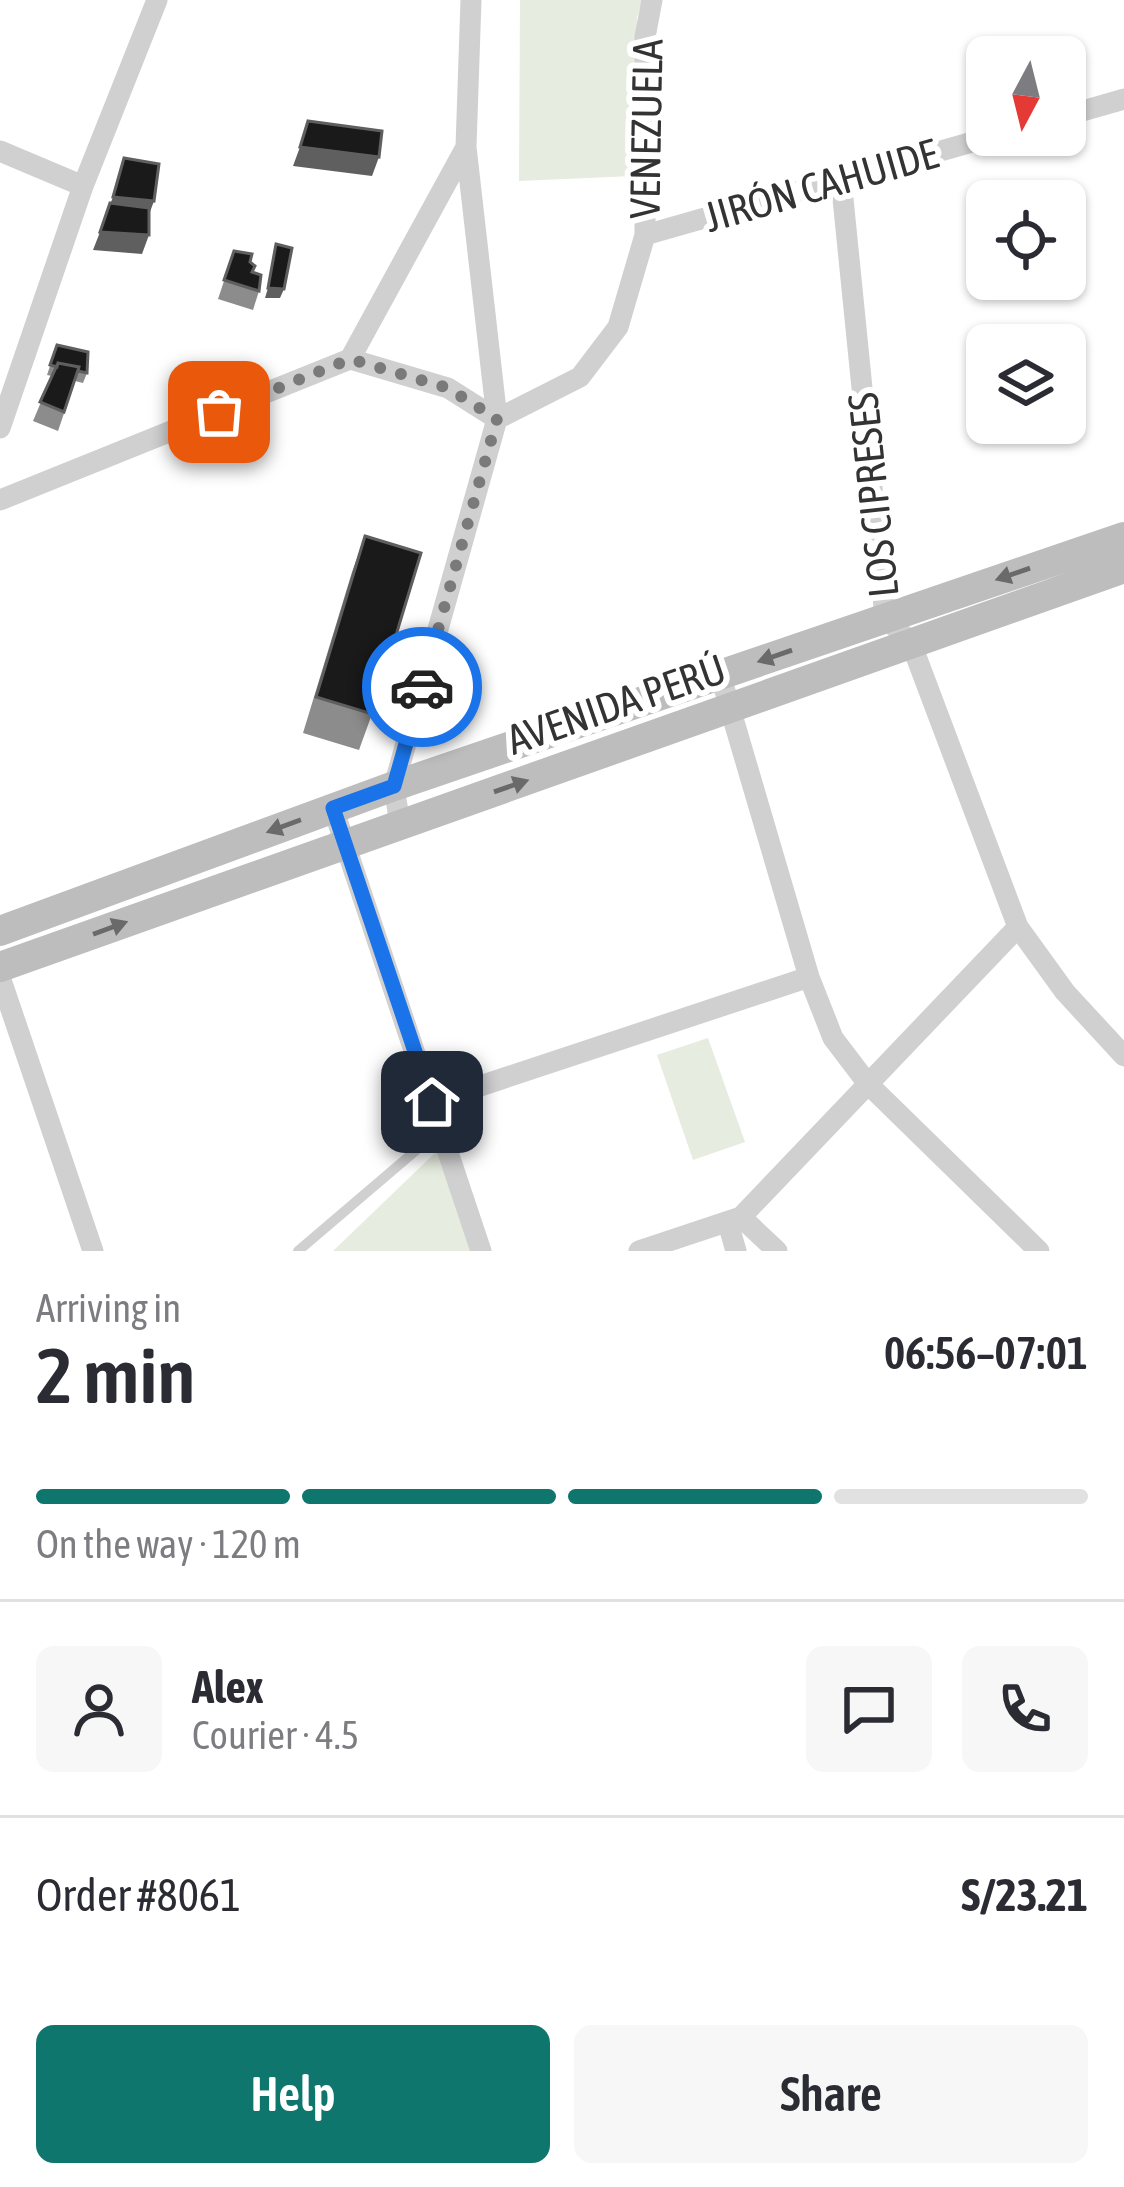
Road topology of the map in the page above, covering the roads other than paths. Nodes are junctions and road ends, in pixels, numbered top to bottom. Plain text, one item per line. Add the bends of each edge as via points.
1 (157, 0) edge
2 (470, 0) edge
3 (652, 0) edge
4 (1124, 99) edge
5 (1086, 110) edge
6 (966, 144) edge
7 (466, 146) junction
8 (0, 152) edge
9 (841, 179) junction
10 (83, 185) junction
11 (645, 235) junction
12 (350, 359) junction
13 (497, 419) junction
14 (0, 428) edge
15 (0, 500) edge
16 (1124, 537) edge
17 (1124, 568) edge
18 (885, 617) junction
19 (910, 644) junction
20 (720, 674) junction
21 (729, 709) junction
22 (394, 786) junction
23 (333, 808) junction
24 (400, 825) junction
25 (346, 844) junction
26 (1018, 927) junction
27 (0, 931) edge
28 (0, 967) edge
29 (0, 977) edge
30 (809, 977) junction
31 (1124, 1056) edge
32 (868, 1084) junction
33 (432, 1102) junction
34 (441, 1130) junction
35 (735, 1220) junction
36 (93, 1251) edge
37 (298, 1251) edge
38 (481, 1251) edge
39 (639, 1251) edge
40 (736, 1251) edge
41 (776, 1251) edge
42 (1039, 1251) edge

1 - 10 street
2 - 7 street
3 - 11 street, VENEZUELA
4 - 5 street
6 - 9 street, JIRÓN CAHUIDE
7 - 12 street
7 - 13 street
8 - 10 street
9 - 11 street, JIRÓN CAHUIDE
9 - 18 street, LOS CIPRESES
10 - 14 street
11 - 13 street, VENEZUELA via 617,327 580,377
12 - 13 street via 448,388
12 - 15 street
13 - 22 street
16 -> 18 main road, AVENIDA PERÚ
17 - 19 main road, AVENIDA PERÚ
18 - 19 street, LOS CIPRESES
18 -> 20 main road, AVENIDA PERÚ
19 - 21 main road, AVENIDA PERÚ
19 - 26 street, LOS CIPRESES
20 - 21 street
20 - 22 main road, AVENIDA PERÚ
24 -> 21 main road, AVENIDA PERÚ
21 - 30 street
22 - 23 main road, AVENIDA PERÚ
22 - 24 street
23 - 25 street
23 -> 27 main road, AVENIDA PERÚ
24 - 25 main road, AVENIDA PERÚ
28 -> 25 main road, AVENIDA PERÚ
25 - 33 street
26 - 31 street, LOS CIPRESES
26 - 32 street
29 - 36 street
30 - 32 street via 833,1038
30 - 33 street
32 - 35 street
32 - 42 street
33 - 34 street
34 - 37 lane
34 - 38 street
35 - 39 street
35 - 40 street
35 - 41 street

